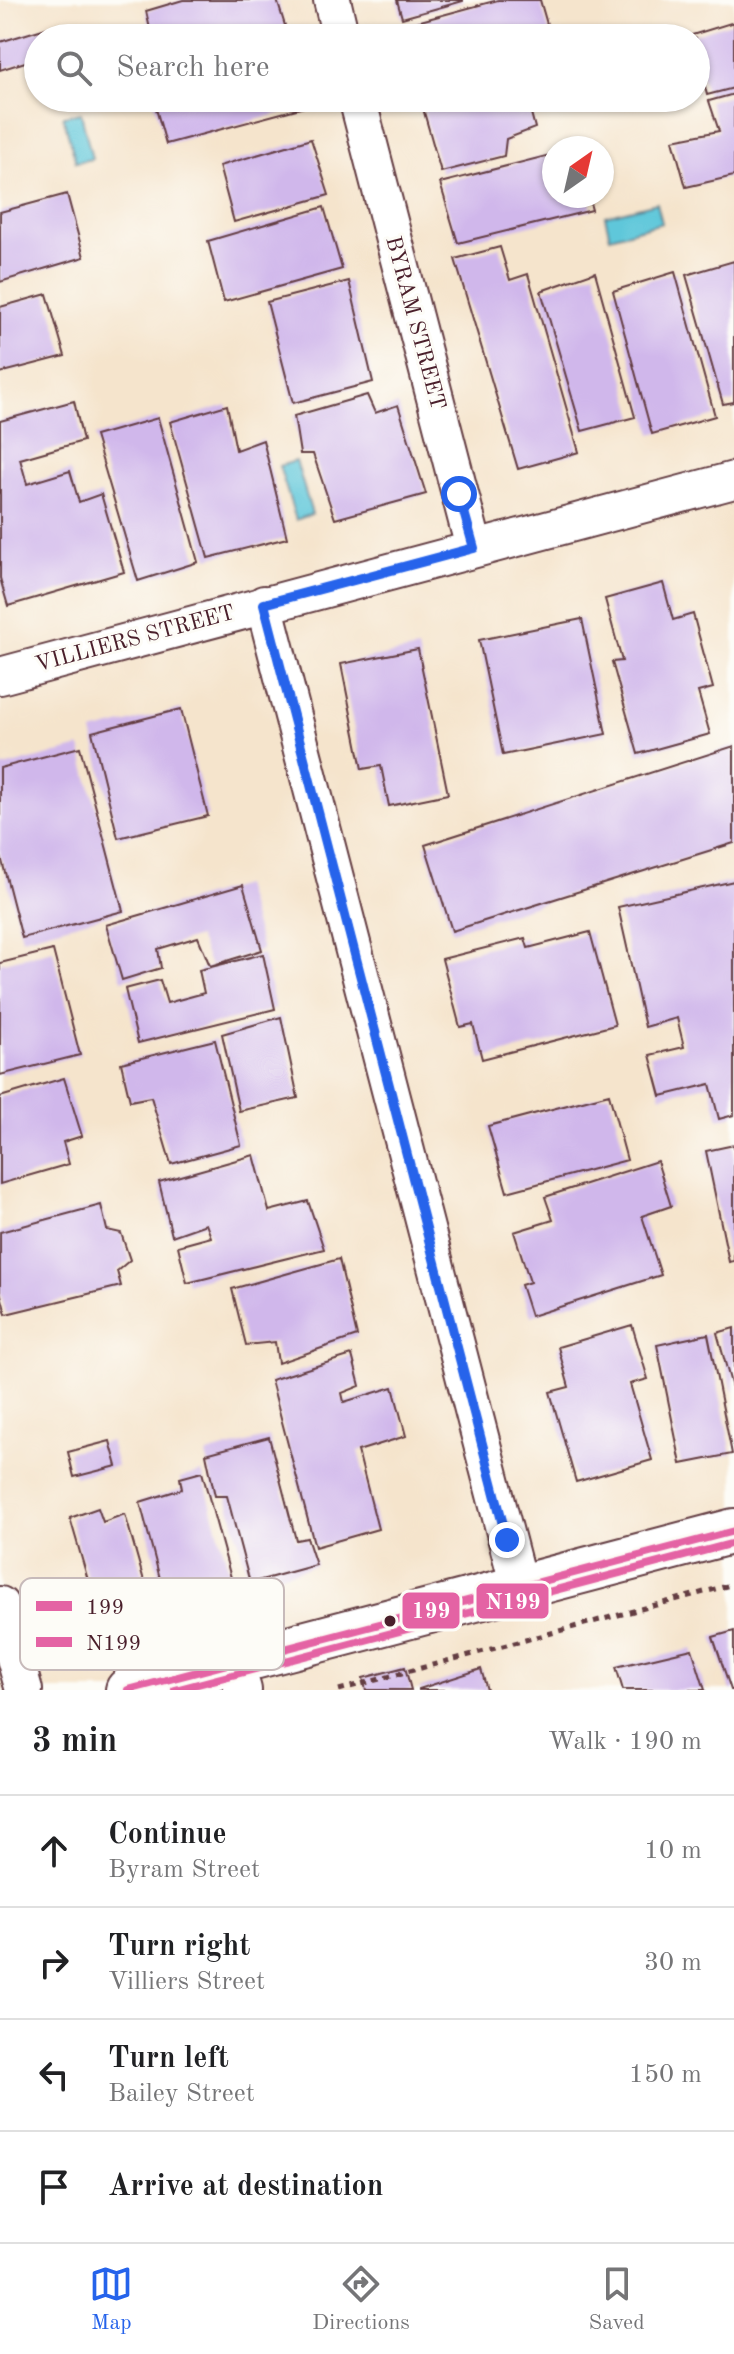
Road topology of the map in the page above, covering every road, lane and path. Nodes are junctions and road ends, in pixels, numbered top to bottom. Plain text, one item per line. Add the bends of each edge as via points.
1 (332, 0) edge
2 (338, 24) edge
3 (361, 112) edge
4 (734, 480) edge
5 (474, 548) junction
6 (264, 604) junction
7 (0, 676) edge
8 (734, 1531) edge
9 (734, 1584) edge
10 (519, 1587) junction
11 (0, 1605) edge
12 (284, 1662) edge
13 (239, 1676) edge
14 (24, 1690) edge
15 (128, 1690) edge
16 (339, 1690) edge

1 - 2 street
3 - 5 street, BYRAM STREET
4 - 5 street, VILLIERS STREET
5 - 6 street, VILLIERS STREET
6 - 7 street, VILLIERS STREET
6 - 10 street
8 - 10 street
9 - 16 path
10 - 12 street
11 - 14 street
13 - 15 street

